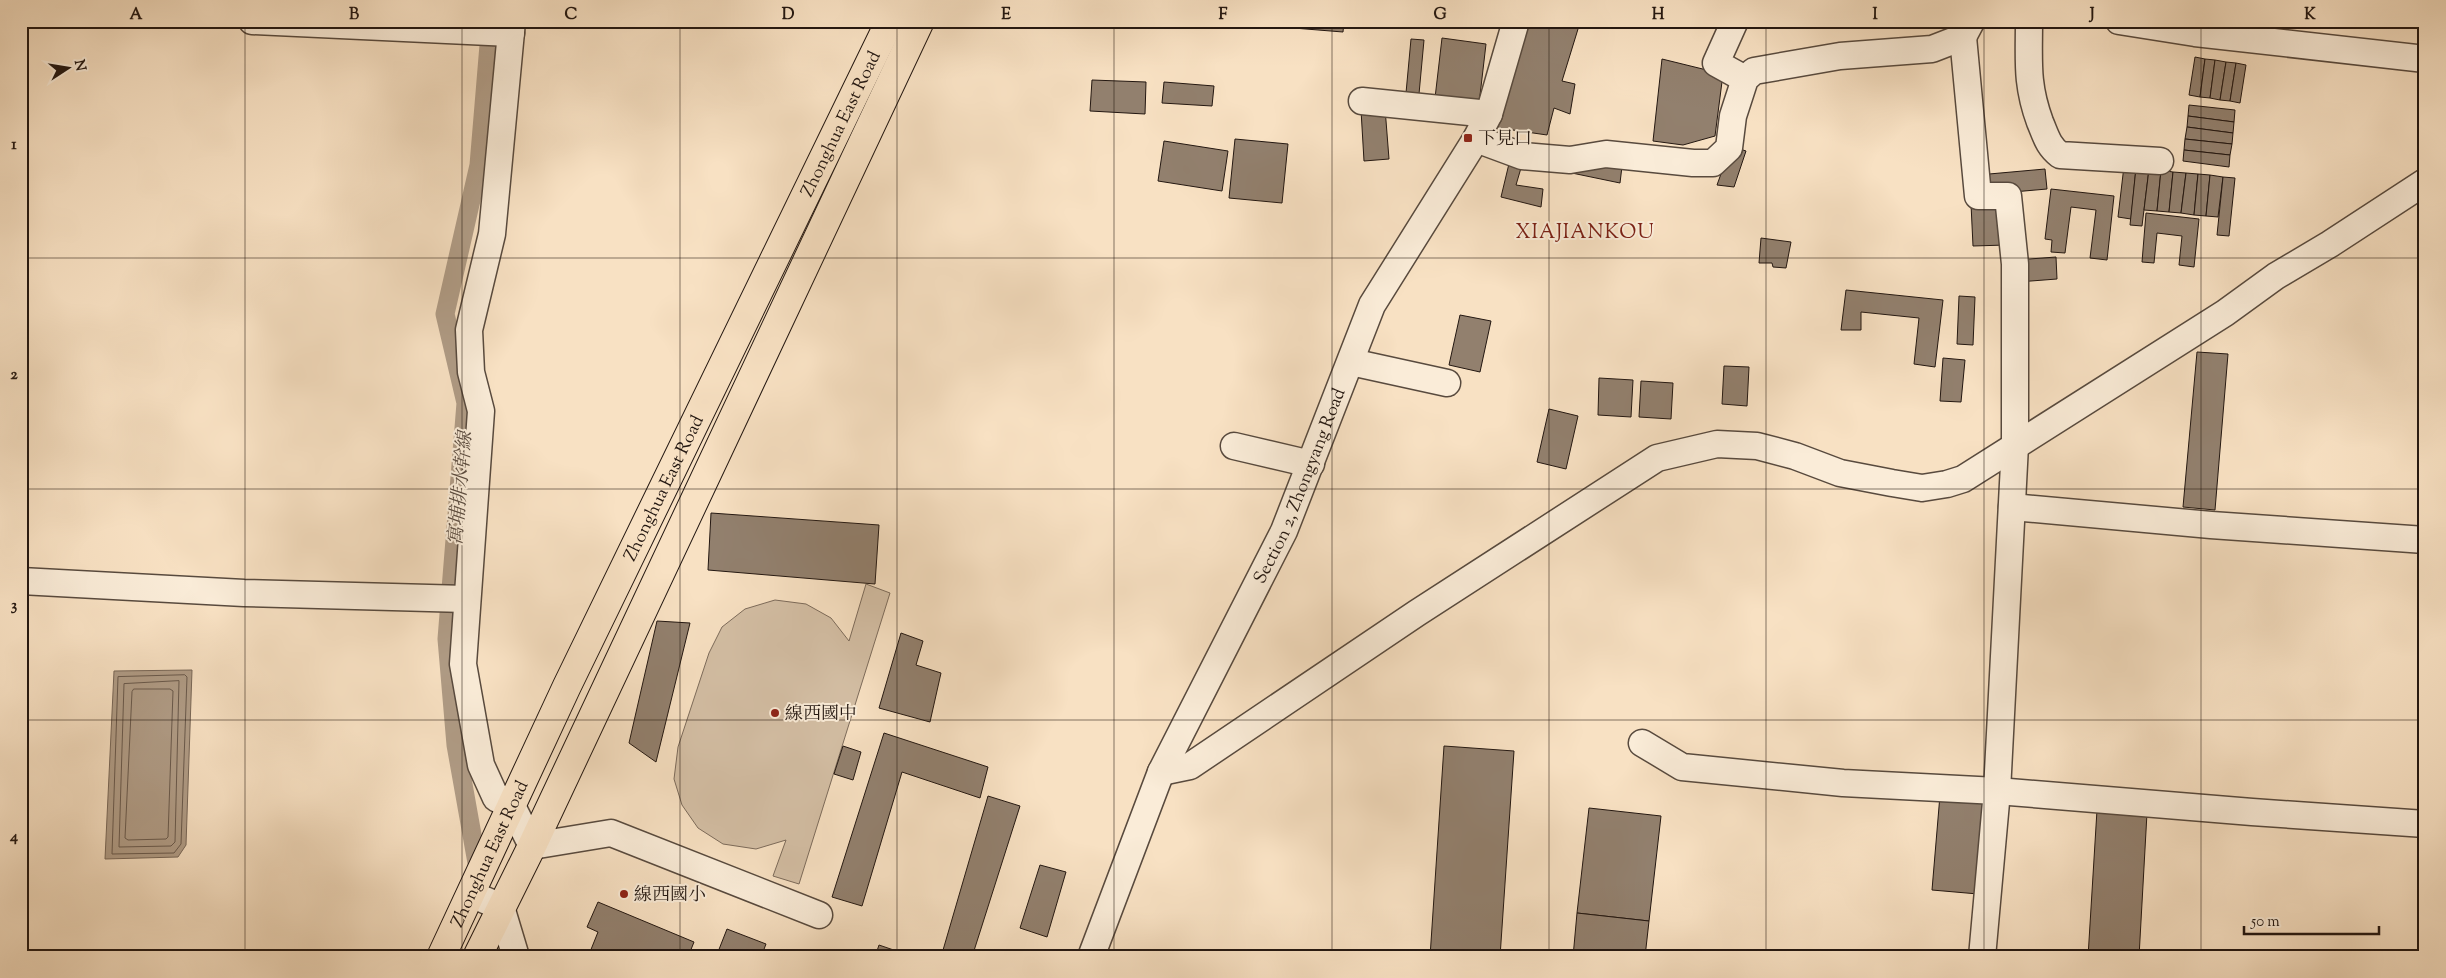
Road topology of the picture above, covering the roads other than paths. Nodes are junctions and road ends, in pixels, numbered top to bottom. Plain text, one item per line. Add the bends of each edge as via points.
1 (252, 21) edge
2 (890, 21) edge
3 (920, 21) edge
4 (1516, 21) edge
5 (1731, 21) edge
6 (2029, 21) edge
7 (2119, 21) edge
8 (512, 27) edge
9 (1967, 29) edge
10 (2415, 58) edge
11 (1745, 79) junction
12 (1362, 101) dead end
13 (1489, 114) junction
14 (1476, 139) junction
15 (2160, 161) dead end
16 (2425, 182) edge
17 (1351, 362) junction
18 (1447, 383) dead end
19 (2015, 445) junction
20 (1234, 446) dead end
21 (1311, 464) junction
22 (2012, 507) junction
23 (2425, 540) edge
24 (21, 581) edge
25 (466, 599) junction
26 (1642, 743) dead end
27 (1161, 772) junction
28 (1997, 791) junction
29 (512, 806) junction
30 (2425, 824) edge
31 (532, 846) junction
32 (471, 894) junction
33 (501, 907) junction
34 (819, 915) dead end
35 (441, 957) edge
36 (477, 957) edge
37 (516, 957) edge
38 (1091, 957) edge
39 (1982, 957) edge

1 - 8 street
2 - 29 main road, Zhonghua East Road via 567,686
3 - 31 main road, Zhonghua East Road
4 - 13 street, Section 2, Zhongyang Road
5 - 11 street via 1734,23 1716,63
6 - 15 street via 2028,82 2049,146 2060,155
7 - 10 street via 2194,33
8 - 25 street via 492,234 469,330 471,372 481,411
9 - 11 street via 1932,49 1840,56 1754,71
9 - 19 street via 1978,196 2008,196 2015,264
11 - 14 street via 1732,116 1729,148 1713,163 1606,154 1570,160 1522,156
12 - 13 street
13 - 14 street, Section 2, Zhongyang Road
14 - 17 street, Section 2, Zhongyang Road via 1372,305
16 - 19 street
17 - 18 street
17 - 21 street, Section 2, Zhongyang Road
19 - 22 street
19 - 27 street via 1963,479 1922,488 1840,473 1757,446 1717,444 1657,458 1190,766
20 - 21 street
21 - 27 street, Section 2, Zhongyang Road via 1284,531
22 - 23 street
22 - 28 street
24 - 25 street via 244,593
25 - 29 street via 463,664 481,765 496,798
26 - 28 street via 1682,766 1843,783
27 - 38 street, Section 2, Zhongyang Road
28 - 30 street
28 - 39 street
29 - 31 street
29 - 32 main road, Zhonghua East Road
31 - 33 main road, Zhonghua East Road
31 - 34 street via 611,833
32 - 33 street
32 - 35 main road, Zhonghua East Road
33 - 36 main road, Zhonghua East Road
33 - 37 street

